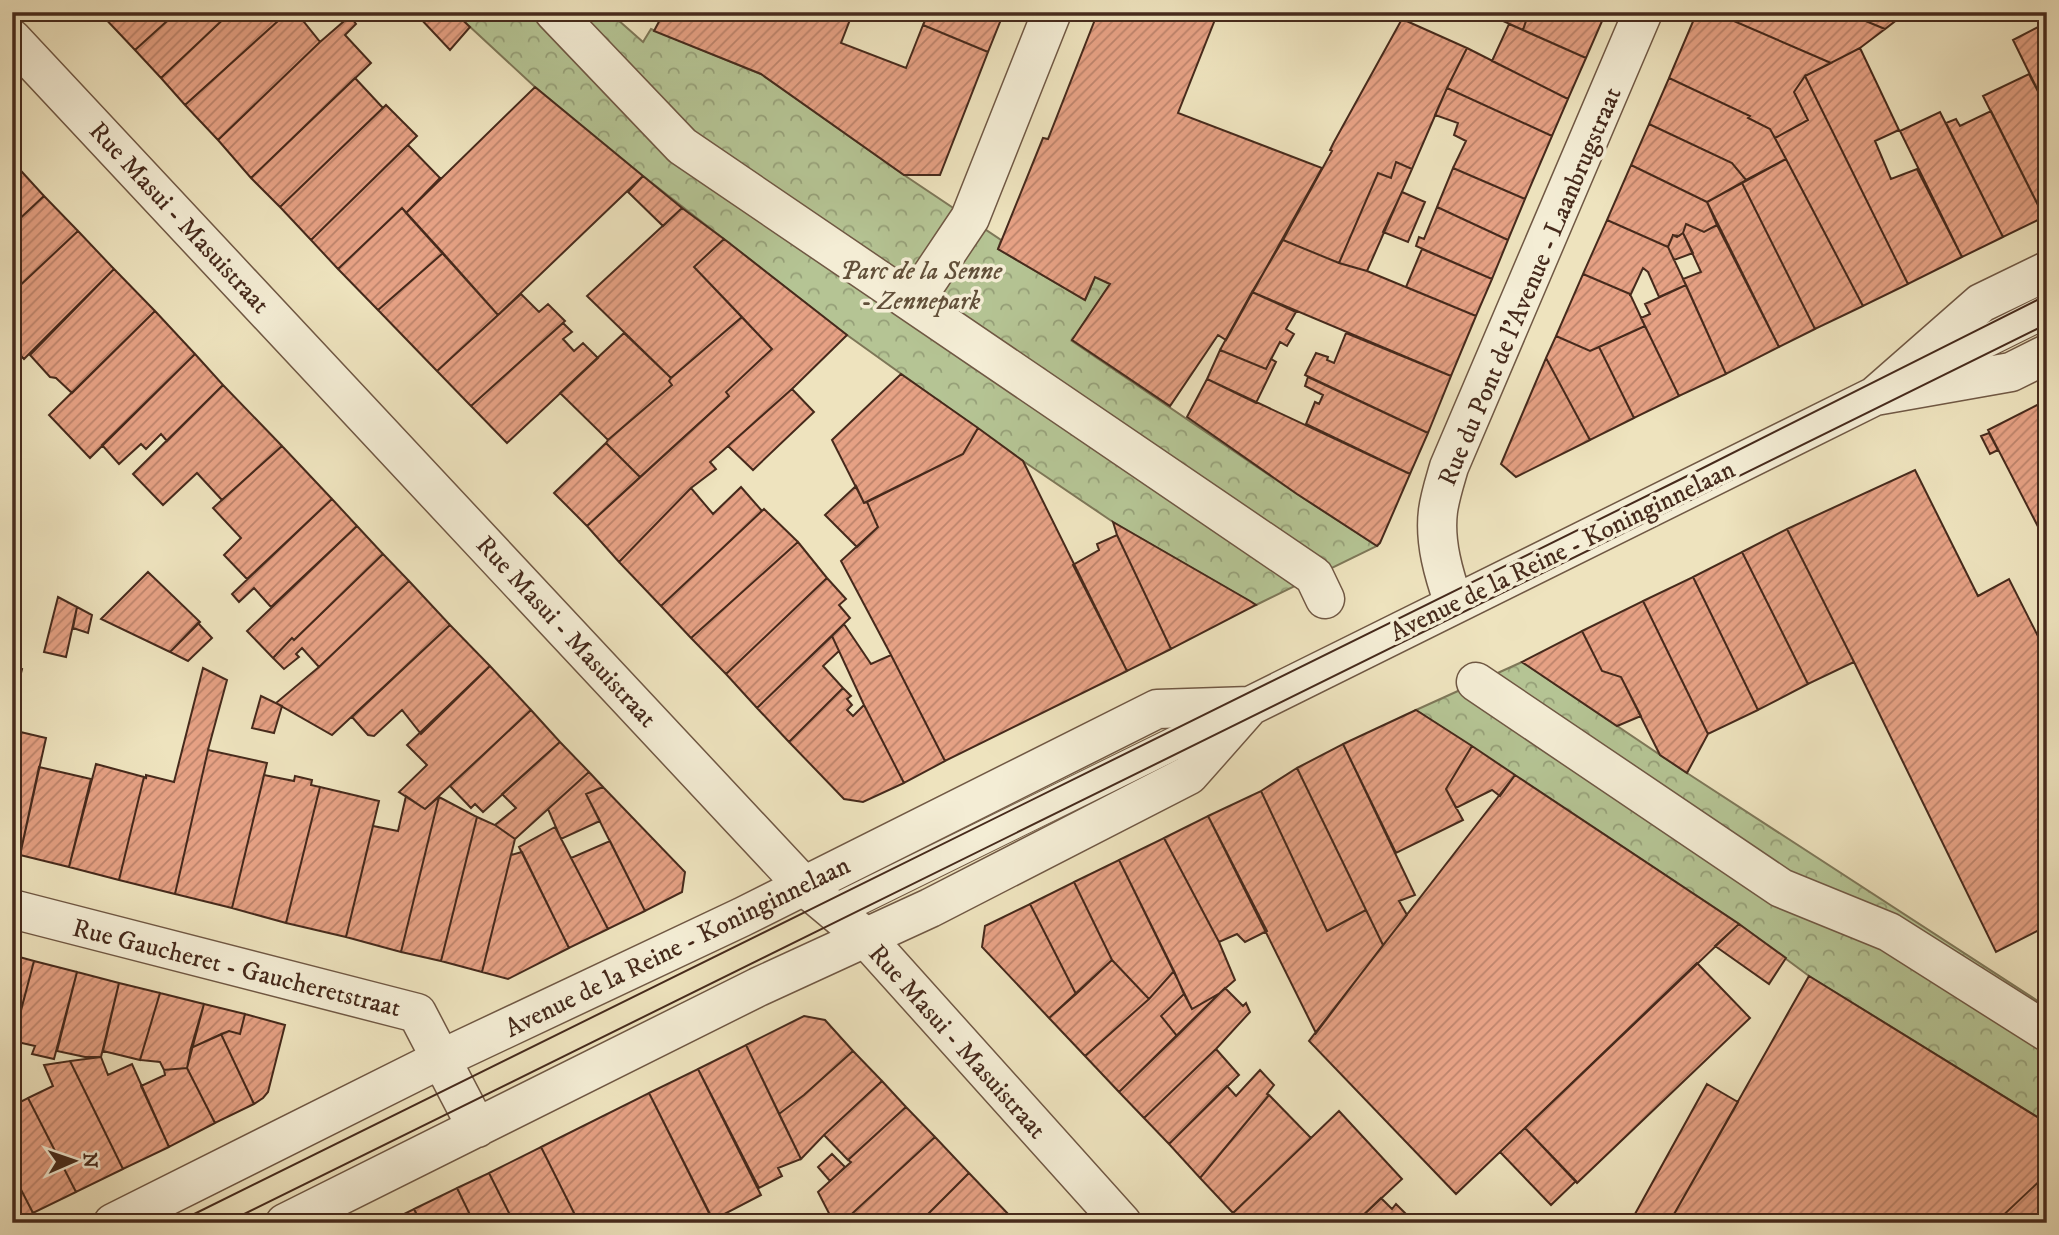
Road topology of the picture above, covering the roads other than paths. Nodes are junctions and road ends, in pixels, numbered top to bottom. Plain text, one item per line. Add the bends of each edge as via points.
1 (554, 12) edge
2 (1052, 12) edge
3 (1643, 12) edge
4 (12, 39) edge
5 (2047, 271) edge
6 (913, 303) junction
7 (2047, 311) edge
8 (2047, 354) edge
9 (1875, 396) junction
10 (1325, 599) dead end
11 (1454, 604) junction
12 (1476, 682) dead end
13 (1250, 706) junction
14 (804, 886) junction
15 (12, 909) edge
16 (834, 911) junction
17 (865, 937) junction
18 (2047, 1032) edge
19 (441, 1059) junction
20 (477, 1128) junction
21 (113, 1223) edge
22 (285, 1223) edge
23 (1122, 1223) edge

1 - 6 street via 682,146
2 - 6 street via 970,218
3 - 11 street, Rue du Pont de l'Avenue - Laanbrugstraat via 1449,467 1438,530
4 - 14 street, Rue Masui - Masuistraat
5 - 9 street, Avenue de la Reine - Koninginnelaan via 1981,303
6 - 10 street via 1314,576
7 - 9 lane, Avenue de la Reine - Koninginnelaan
8 - 9 street, Avenue de la Reine - Koninginnelaan via 2011,372
9 - 11 street, Avenue de la Reine - Koninginnelaan
11 - 13 street, Avenue de la Reine - Koninginnelaan
12 - 18 street via 1781,888 1889,932
13 - 14 street, Avenue de la Reine - Koninginnelaan via 1157,709
13 - 16 lane, Avenue de la Reine - Koninginnelaan
13 - 17 street, Avenue de la Reine - Koninginnelaan via 1189,775
14 - 16 street, Rue Masui - Masuistraat
14 - 19 street, Avenue de la Reine - Koninginnelaan
15 - 19 street, Rue Gaucheret - Gaucheretstraat via 417,1013
16 - 17 street, Rue Masui - Masuistraat
17 - 20 street, Avenue de la Reine - Koninginnelaan
17 - 23 street, Rue Masui - Masuistraat
19 - 20 street, Rue Gaucheret - Gaucheretstraat
19 - 21 street, Avenue de la Reine - Koninginnelaan
20 - 22 street, Avenue de la Reine - Koninginnelaan

